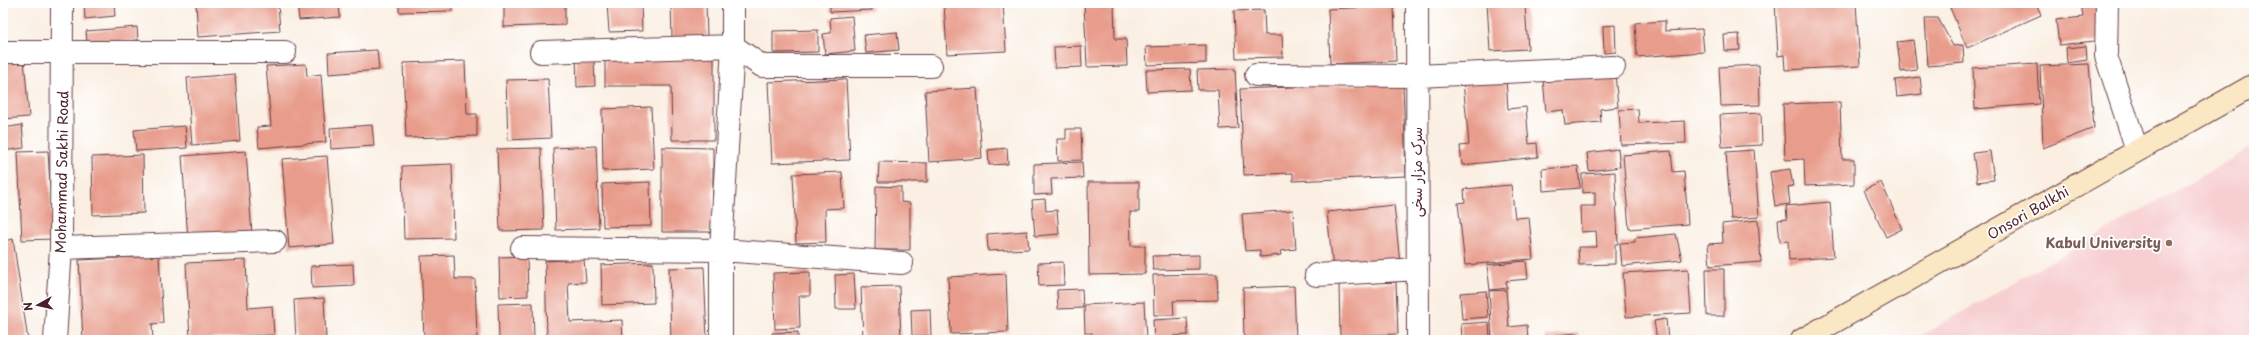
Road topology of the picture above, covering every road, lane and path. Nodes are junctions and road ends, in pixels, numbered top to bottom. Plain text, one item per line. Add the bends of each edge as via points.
1 (62, 3) edge
2 (733, 3) edge
3 (1417, 3) edge
4 (2107, 3) edge
5 (733, 46) junction
6 (3, 52) edge
7 (64, 52) junction
8 (285, 52) dead end
9 (541, 52) dead end
10 (931, 66) dead end
11 (1614, 67) dead end
12 (1256, 76) dead end
13 (1417, 76) junction
14 (2254, 85) edge
15 (2137, 150) junction
16 (275, 241) dead end
17 (61, 248) junction
18 (522, 248) dead end
19 (721, 250) junction
20 (902, 263) dead end
21 (1418, 268) junction
22 (1316, 275) dead end
23 (56, 340) edge
24 (721, 340) edge
25 (1418, 340) edge
26 (1802, 340) edge

1 - 7 street, Mohammad Sakhi Road
2 - 5 street
3 - 13 street, سرک مزار سخی
4 - 15 street via 2106,56
5 - 9 street
5 - 10 street via 762,66
5 - 19 street
6 - 7 street
7 - 8 street
7 - 17 street, Mohammad Sakhi Road
11 - 13 street
12 - 13 street
13 - 21 street, سرک مزار سخی
14 - 15 street, Onsori Balkhi
15 - 26 street, Onsori Balkhi
16 - 17 street
17 - 23 street, Mohammad Sakhi Road
18 - 19 street
19 - 20 street
19 - 24 street
21 - 22 street
21 - 25 street, سرک مزار سخی

